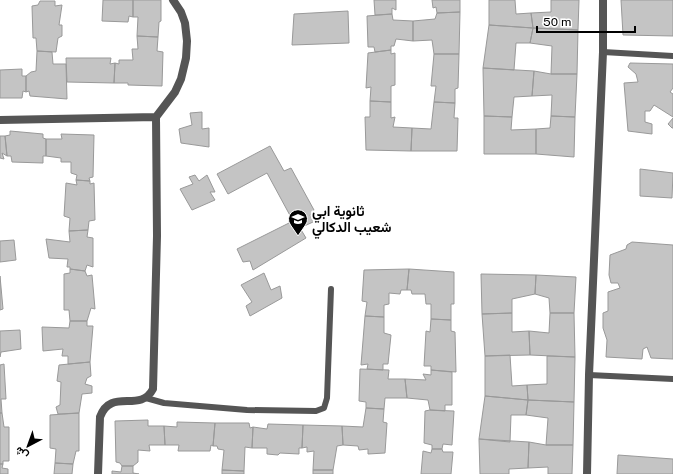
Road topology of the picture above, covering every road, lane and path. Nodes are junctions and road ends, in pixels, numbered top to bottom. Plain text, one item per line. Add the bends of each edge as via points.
1 (173, 0) edge
2 (603, 0) edge
3 (603, 52) junction
4 (673, 56) edge
5 (156, 117) junction
6 (0, 120) edge
7 (330, 289) dead end
8 (589, 375) junction
9 (673, 379) edge
10 (146, 398) junction
11 (98, 474) edge
12 (587, 474) edge

1 - 5 street via 185,23 186,58 175,92
2 - 3 street
3 - 4 lane
3 - 8 street
5 - 6 street
5 - 10 street via 157,236 153,389
7 - 10 lane via 327,398 324,408 316,411 247,410 164,403
8 - 9 lane
8 - 12 street
10 - 11 street via 112,402 102,410

